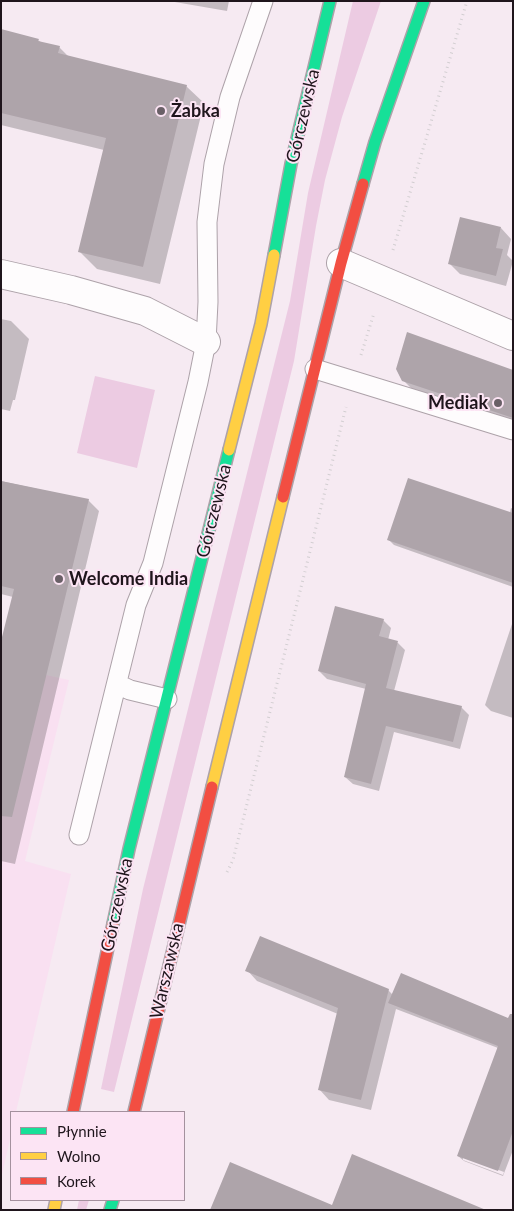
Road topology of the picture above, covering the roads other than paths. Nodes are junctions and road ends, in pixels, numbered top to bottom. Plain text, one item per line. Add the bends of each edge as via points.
1 (263, 1) edge
2 (330, 1) edge
3 (424, 1) edge
4 (341, 263) junction
5 (1, 274) edge
6 (513, 336) edge
7 (206, 342) junction
8 (315, 369) junction
9 (513, 430) edge
10 (117, 684) junction
11 (167, 699) junction
12 (79, 835) dead end
13 (73, 1111) edge
14 (134, 1111) edge

1 - 7 lane via 230,97 214,164 207,222
2 - 11 main road, Górczewska via 291,164 260,324
3 - 4 main road via 375,142
4 - 6 street
4 - 8 main road
5 - 7 street via 145,311
7 - 10 lane via 152,562 136,605
8 - 9 lane
8 - 14 main road, Warszawska
10 - 11 lane
10 - 12 lane
11 - 13 main road, Górczewska via 129,849

